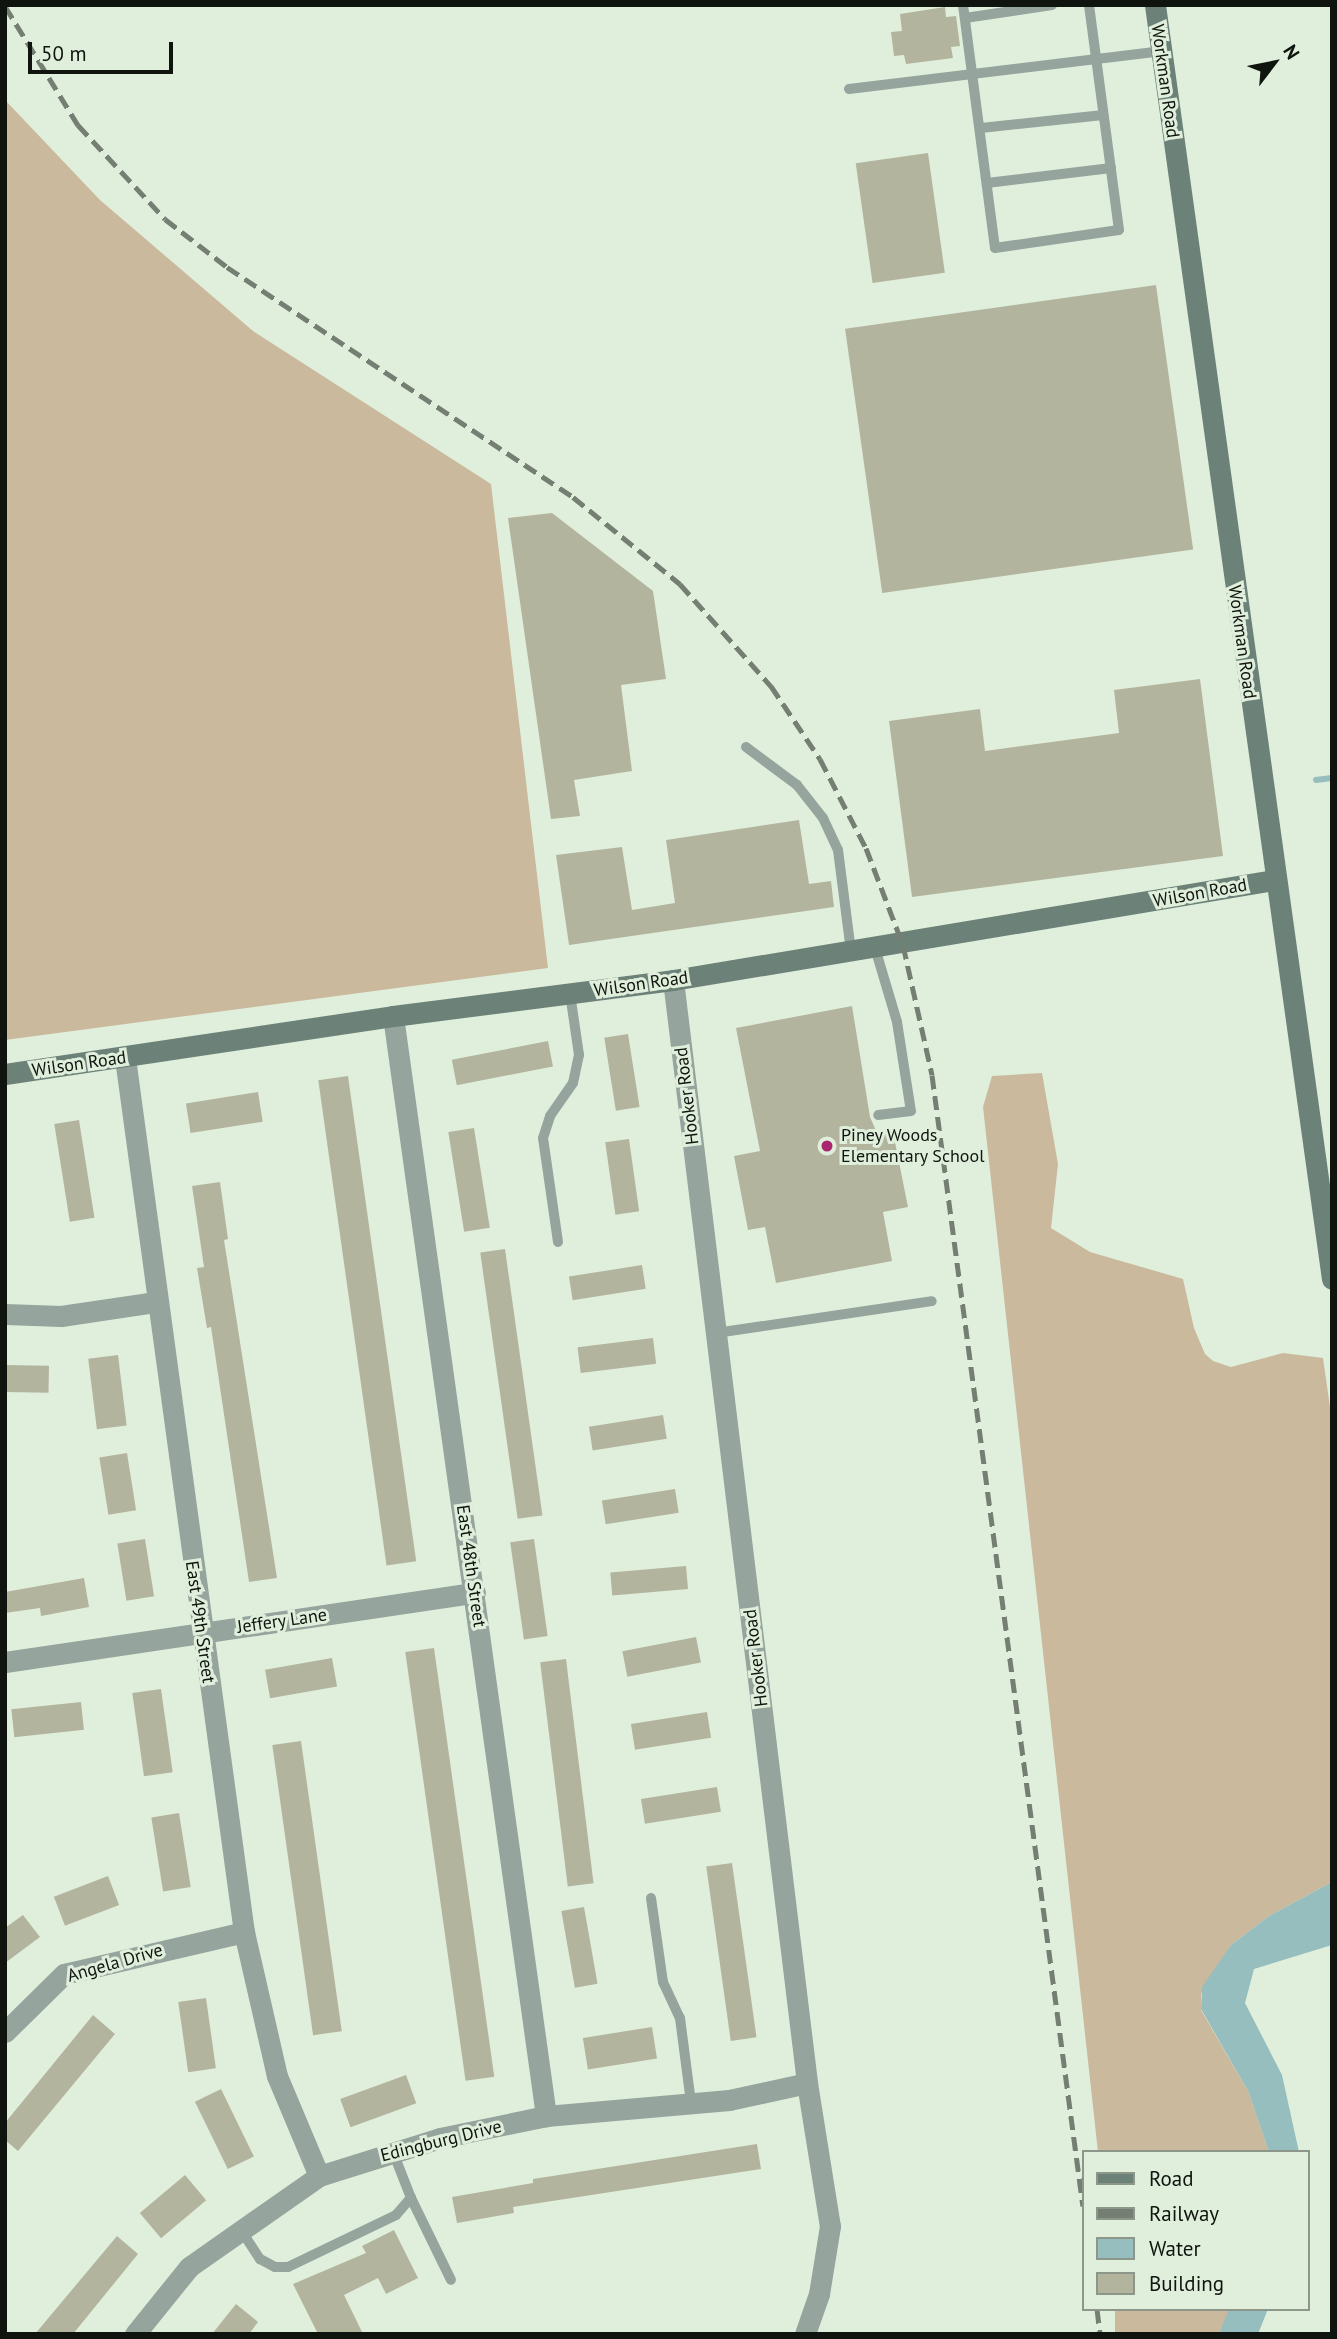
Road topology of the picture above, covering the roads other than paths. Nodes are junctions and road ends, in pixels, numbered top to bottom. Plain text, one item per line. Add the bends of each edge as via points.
1 (963, 5) edge
2 (1052, 5) edge
3 (1089, 5) edge
4 (1155, 5) edge
5 (965, 18) junction
6 (1161, 51) junction
7 (1095, 58) junction
8 (974, 72) junction
9 (849, 89) dead end
10 (1103, 115) junction
11 (981, 128) junction
12 (1111, 168) junction
13 (988, 183) junction
14 (746, 747) dead end
15 (1274, 880) junction
16 (875, 948) junction
17 (851, 951) junction
18 (673, 980) junction
19 (570, 993) junction
20 (393, 1016) junction
21 (125, 1058) junction
22 (5, 1074) edge
23 (878, 1115) dead end
24 (558, 1242) dead end
25 (1332, 1279) edge
26 (156, 1301) junction
27 (932, 1301) dead end
28 (5, 1314) edge
29 (716, 1333) junction
30 (475, 1593) junction
31 (202, 1632) junction
32 (5, 1662) edge
33 (651, 1898) dead end
34 (244, 1932) junction
35 (5, 2032) edge
36 (807, 2083) junction
37 (691, 2103) junction
38 (546, 2116) junction
39 (393, 2152) junction
40 (319, 2176) junction
41 (411, 2198) junction
42 (241, 2230) junction
43 (451, 2280) dead end
44 (135, 2334) edge
45 (805, 2334) edge

1 - 5 lane
2 - 5 lane
3 - 7 lane
4 - 6 street, Workman Road
5 - 8 lane
6 - 7 lane
6 - 15 street, Workman Road
7 - 8 lane
7 - 10 lane
8 - 9 lane
8 - 11 lane
10 - 11 lane
10 - 12 lane
11 - 13 lane
12 - 13 lane
12 - 13 lane via 1119,230 995,248
14 - 17 lane via 797,785 823,818 838,850
15 - 16 street, Wilson Road
15 - 25 street, Workman Road
16 - 17 street, Wilson Road
16 - 23 lane via 897,1022 911,1111
17 - 18 street, Wilson Road
18 - 19 street, Wilson Road
18 - 29 street, Hooker Road
19 - 20 street, Wilson Road
19 - 24 lane via 579,1055 573,1083 550,1116 543,1138
20 - 21 street, Wilson Road
20 - 30 street, East 48th Street
21 - 22 street, Wilson Road
21 - 26 street, East 49th Street
26 - 28 street via 61,1316
26 - 31 street, East 49th Street
27 - 29 lane
29 - 36 street, Hooker Road
30 - 31 street, Jeffery Lane
30 - 38 street, East 48th Street
31 - 32 street, Jeffery Lane
31 - 34 street, East 49th Street
33 - 37 lane via 663,1982 680,2018
34 - 35 street, Angela Drive via 64,1974
34 - 40 street, East 49th Street via 277,2076
36 - 37 street, Edingburg Drive
36 - 45 street, Hooker Road via 830,2225 819,2294
37 - 38 street, Edingburg Drive
38 - 39 street, Edingburg Drive
39 - 40 street, Edingburg Drive
39 - 41 lane
40 - 42 street, Edingburg Drive
41 - 42 lane via 396,2215 288,2267 275,2267 260,2259
41 - 43 lane
42 - 44 street, Edingburg Drive via 189,2267

